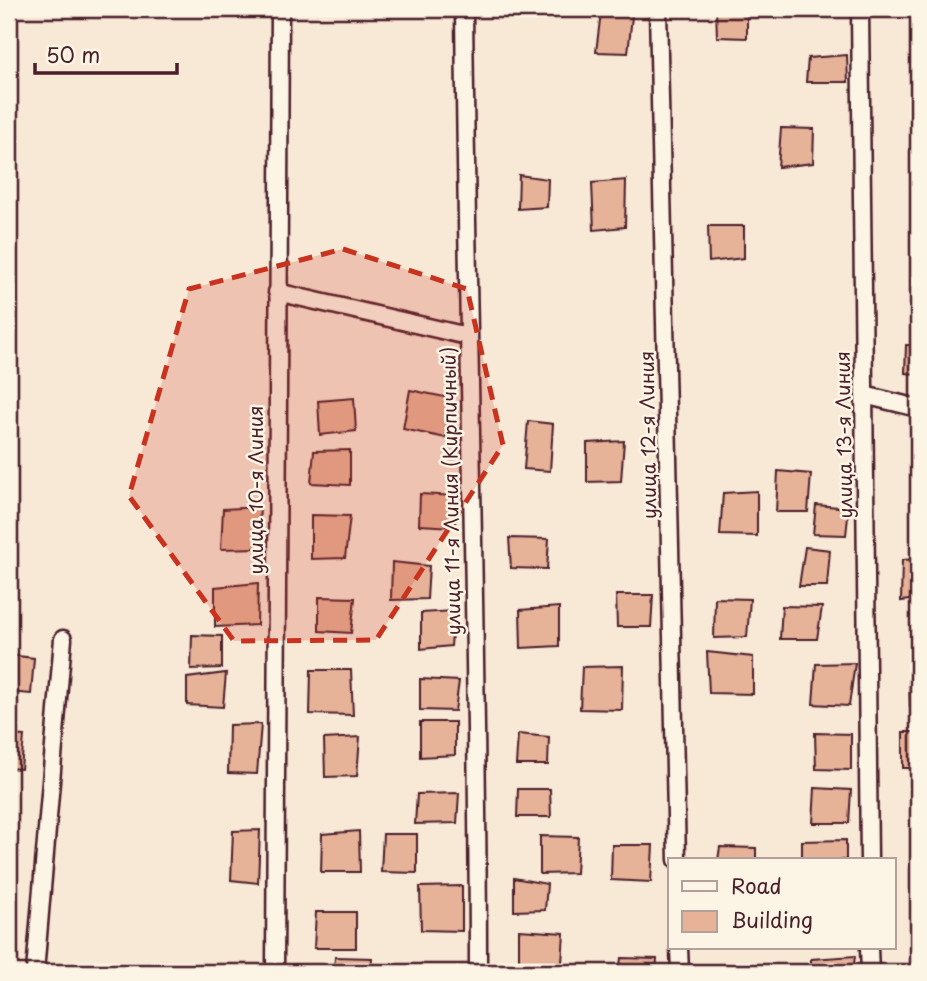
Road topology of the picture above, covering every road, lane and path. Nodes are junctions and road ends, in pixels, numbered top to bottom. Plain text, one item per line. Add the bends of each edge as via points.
1 (279, 9) edge
2 (464, 9) edge
3 (658, 9) edge
4 (860, 9) edge
5 (277, 292) junction
6 (467, 336) junction
7 (864, 395) junction
8 (918, 408) edge
9 (63, 639) dead end
10 (677, 858) edge
11 (869, 858) edge
12 (679, 950) edge
13 (869, 950) edge
14 (35, 972) edge
15 (275, 972) edge
16 (478, 972) edge
17 (680, 972) edge
18 (870, 972) edge

1 - 5 street, улица 10-я Линия
2 - 6 street, улица 11-я Линия (Кирпичный)
3 - 10 street, улица 12-я Линия
4 - 7 street, улица 13-я Линия
5 - 6 street
5 - 15 street, улица 10-я Линия
6 - 16 street, улица 11-я Линия (Кирпичный) via 478,733
7 - 8 street
7 - 11 street, улица 13-я Линия
9 - 14 street
12 - 17 street
13 - 18 street

